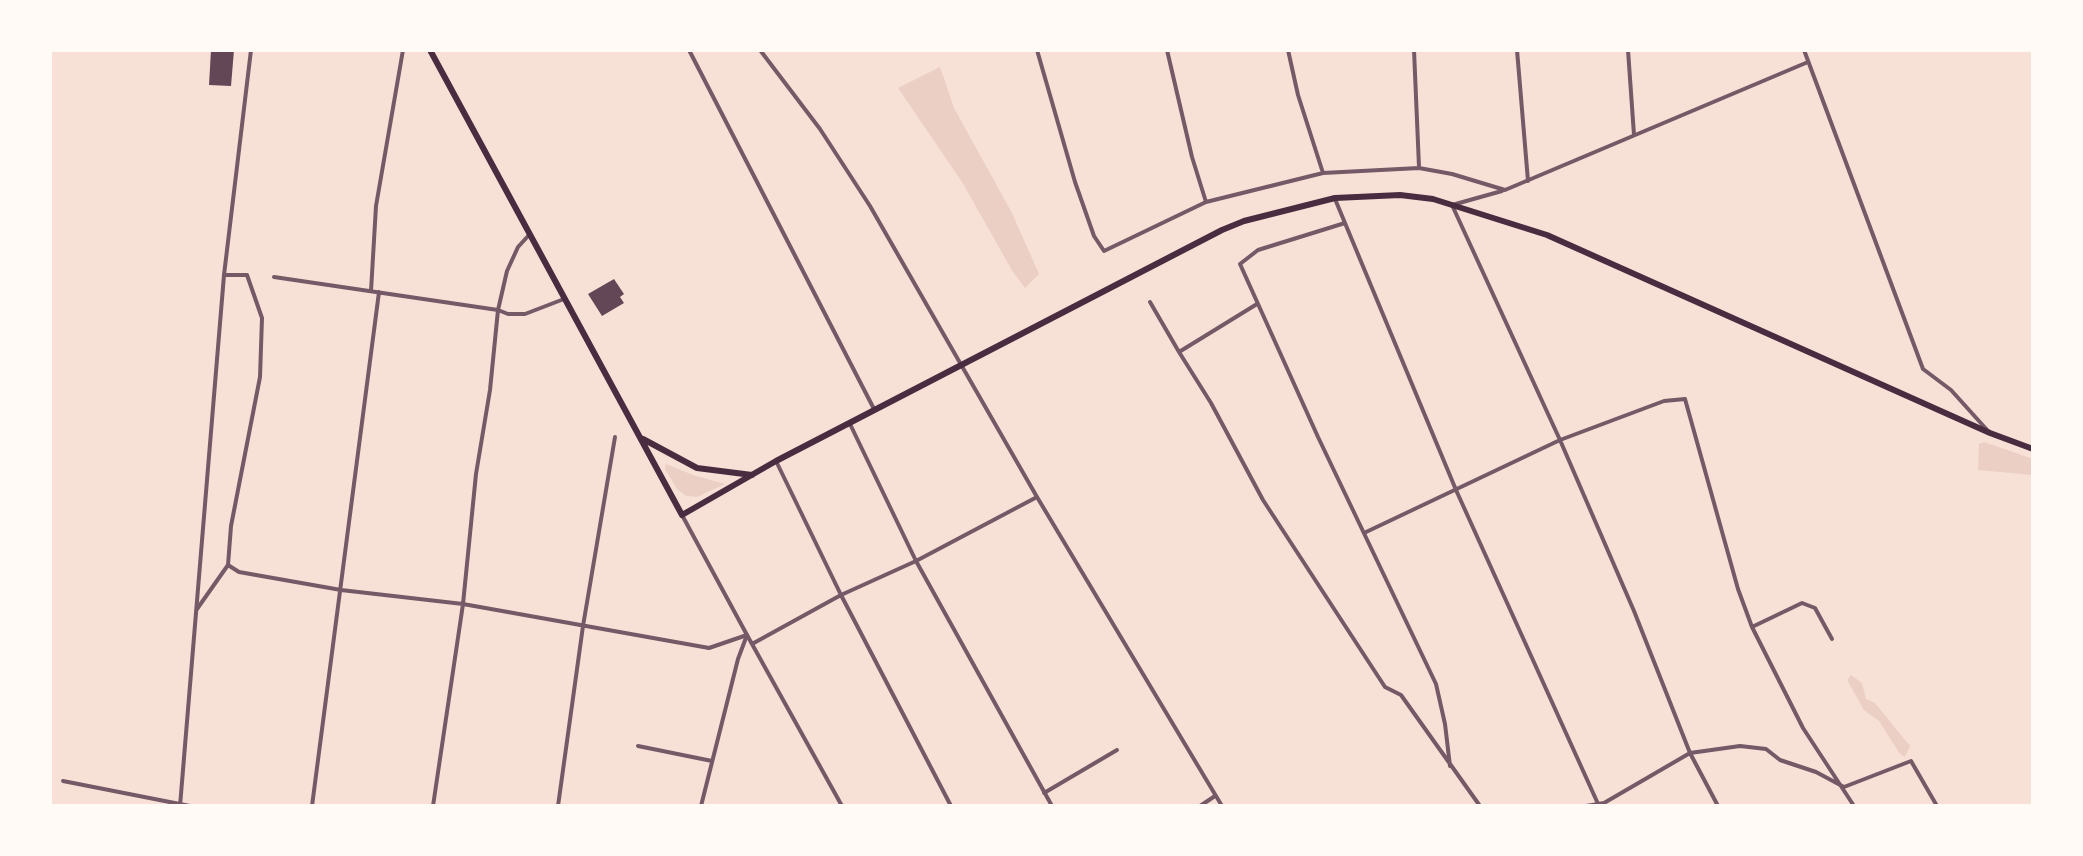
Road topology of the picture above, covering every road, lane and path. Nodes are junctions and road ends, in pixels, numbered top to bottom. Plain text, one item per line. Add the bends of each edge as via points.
1 (251, 50) edge
2 (403, 50) edge
3 (430, 50) edge
4 (689, 50) edge
5 (760, 50) edge
6 (1037, 50) edge
7 (1167, 50) edge
8 (1288, 50) edge
9 (1414, 50) edge
10 (1517, 50) edge
11 (1628, 50) edge
12 (1804, 50) edge
13 (1808, 62) junction
14 (1634, 137) junction
15 (1419, 168) junction
16 (1323, 173) junction
17 (1528, 181) junction
18 (1505, 190) junction
19 (1335, 198) junction
20 (1206, 202) junction
21 (1452, 205) junction
22 (1345, 223) junction
23 (529, 235) junction
24 (224, 275) junction
25 (274, 277) dead end
26 (371, 291) junction
27 (379, 292) junction
28 (564, 299) junction
29 (1150, 302) dead end
30 (1257, 304) junction
31 (498, 310) junction
32 (1179, 352) junction
33 (962, 365) junction
34 (876, 411) junction
35 (850, 424) junction
36 (1990, 433) junction
37 (615, 437) dead end
38 (640, 437) junction
39 (1560, 440) junction
40 (2033, 449) edge
41 (776, 461) junction
42 (752, 475) junction
43 (1456, 490) junction
44 (1037, 497) junction
45 (682, 515) junction
46 (1364, 533) junction
47 (916, 561) junction
48 (228, 565) junction
49 (341, 590) junction
50 (841, 595) junction
51 (463, 604) junction
52 (197, 609) junction
53 (583, 626) junction
54 (1752, 627) junction
55 (747, 635) junction
56 (1832, 639) dead end
57 (752, 644) junction
58 (638, 746) dead end
59 (1117, 750) dead end
60 (1690, 753) junction
61 (712, 761) junction
62 (1450, 766) junction
63 (63, 781) dead end
64 (1844, 787) junction
65 (1044, 793) junction
66 (1215, 796) junction
67 (180, 805) edge
68 (1598, 805) edge
69 (190, 806) edge
70 (312, 806) edge
71 (433, 806) edge
72 (558, 806) edge
73 (701, 806) edge
74 (842, 806) edge
75 (951, 806) edge
76 (1052, 806) edge
77 (1200, 806) edge
78 (1222, 806) edge
79 (1480, 806) edge
80 (1586, 806) edge
81 (1718, 806) edge
82 (1854, 806) edge
83 (1937, 806) edge

1 - 24 street
2 - 26 street via 376,206
3 - 23 main road
4 - 34 street
5 - 33 street via 862,193
6 - 20 street via 1075,182 1104,251
7 - 20 street
8 - 16 street
9 - 15 street
10 - 17 street
11 - 14 street
12 - 13 street
13 - 14 street
13 - 36 street via 1923,369 1951,390
14 - 17 street
15 - 16 street
15 - 18 street
16 - 20 street
17 - 18 street
18 - 21 street
19 - 21 main road via 1400,195
19 - 22 street
19 - 33 main road via 1222,230
21 - 36 main road via 1547,235
21 - 39 street
22 - 30 street via 1258,250 1240,264
22 - 43 street
23 - 28 main road
23 - 31 street via 507,271
24 - 48 street via 247,275 262,318 260,377
24 - 52 street
25 - 26 street
26 - 27 street
27 - 31 street
27 - 49 street
28 - 31 street via 525,314
28 - 38 main road
29 - 32 street
30 - 32 street
30 - 46 street
31 - 51 street
32 - 62 street via 1263,500 1369,663 1385,687 1401,695
33 - 34 main road
33 - 44 street
34 - 35 main road
35 - 41 main road
35 - 47 street
36 - 40 main road
37 - 53 street
38 - 42 main road via 697,468
38 - 45 main road
39 - 43 street
39 - 54 street via 1664,401 1685,399
39 - 60 street
41 - 42 main road
41 - 50 street
42 - 45 main road
43 - 46 street
43 - 68 street
44 - 47 street
44 - 66 street
45 - 55 street
46 - 62 street via 1436,684
47 - 50 street
47 - 65 street
48 - 49 street via 239,572
48 - 52 street
49 - 51 street
49 - 70 street
50 - 57 street
50 - 75 street
51 - 53 street
51 - 71 street
52 - 67 street
53 - 55 street via 709,648
53 - 72 street
54 - 56 street via 1802,603 1815,608
54 - 64 street via 1803,728
55 - 57 street
55 - 61 street
57 - 74 street
58 - 61 street
59 - 65 street
60 - 64 street via 1740,746 1766,749
60 - 68 street
60 - 81 street
61 - 73 street
62 - 79 street
63 - 67 street
64 - 82 street
64 - 83 street via 1911,761
65 - 76 street
66 - 77 street
66 - 78 street
67 - 69 street
68 - 80 street

